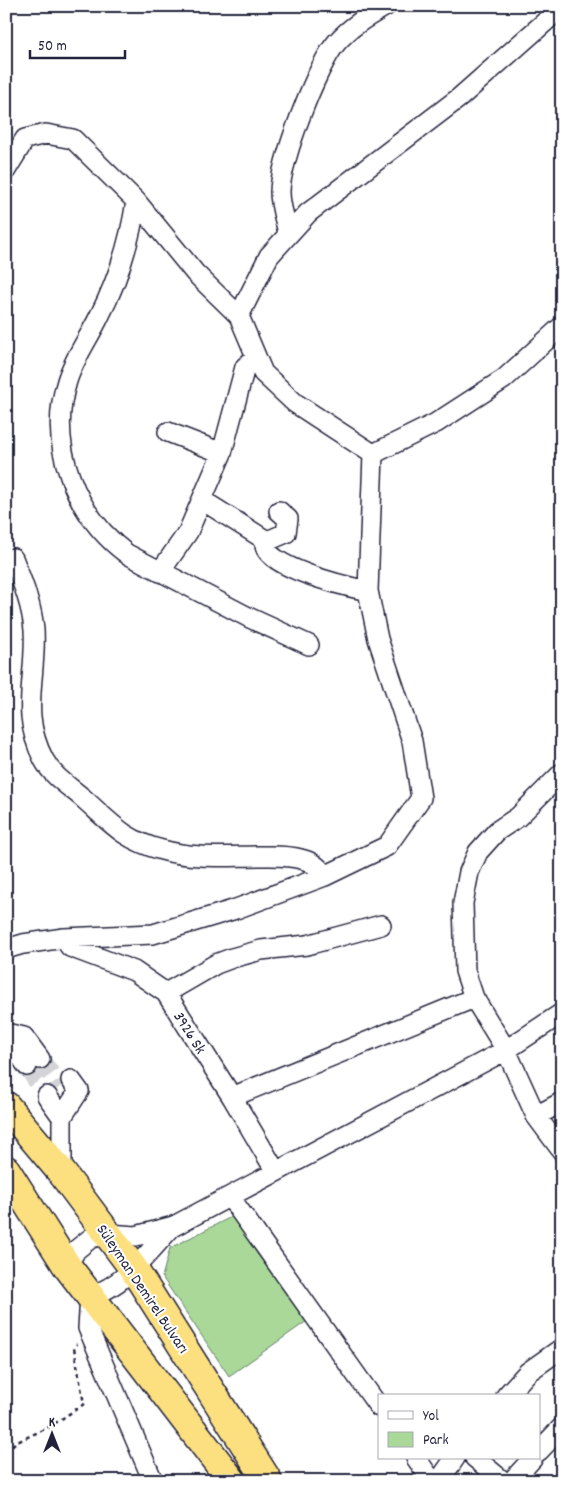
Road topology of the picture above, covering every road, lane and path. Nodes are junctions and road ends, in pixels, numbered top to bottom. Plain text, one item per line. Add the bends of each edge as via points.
1 (386, 6) edge
2 (562, 7) edge
3 (6, 170) edge
4 (136, 201) junction
5 (288, 233) junction
6 (239, 316) junction
7 (562, 326) edge
8 (255, 358) junction
9 (168, 432) dead end
10 (222, 453) junction
11 (373, 454) junction
12 (202, 500) junction
13 (279, 511) dead end
14 (267, 541) junction
15 (13, 558) dead end
16 (160, 572) junction
17 (368, 591) junction
18 (308, 645) dead end
19 (562, 772) edge
20 (325, 876) junction
21 (381, 925) dead end
22 (64, 938) junction
23 (6, 949) edge
24 (166, 993) junction
25 (474, 998) junction
26 (562, 1012) edge
27 (12, 1035) edge
28 (506, 1050) junction
29 (39, 1059) tunnel mouth
30 (232, 1097) junction
31 (562, 1102) edge
32 (6, 1106) edge
33 (67, 1111) junction
34 (536, 1116) junction
35 (562, 1151) edge
36 (6, 1170) edge
37 (276, 1172) junction
38 (62, 1173) junction
39 (230, 1197) junction
40 (174, 1226) junction
41 (109, 1234) junction
42 (67, 1266) junction
43 (133, 1268) junction
44 (90, 1296) junction
45 (88, 1328) junction
46 (562, 1348) edge
47 (508, 1394) edge
48 (378, 1406) edge
49 (562, 1426) edge
50 (540, 1450) edge
51 (6, 1451) edge
52 (417, 1460) edge
53 (454, 1460) edge
54 (477, 1460) edge
55 (531, 1460) edge
56 (153, 1481) edge
57 (232, 1481) edge
58 (268, 1481) edge
59 (432, 1481) edge
60 (439, 1481) edge
61 (503, 1481) edge
62 (512, 1481) edge

1 - 5 street via 344,34 320,67 285,160 280,191
2 - 5 street via 459,98 321,201
3 - 4 street via 25,139 46,134 73,139
4 - 6 street via 196,273
4 - 16 street via 129,239 117,276 67,382 61,412 61,440 71,482 94,522 127,554
5 - 6 street via 269,256
6 - 8 street
7 - 11 street via 504,379 436,423
8 - 10 street via 245,367
8 - 11 street via 263,373 295,403
9 - 10 street
10 - 12 street
11 - 17 street
12 - 14 street
12 - 16 street via 188,532
13 - 14 street via 288,519 288,530 286,534
14 - 17 street via 266,549 279,562 334,584
15 - 20 street via 29,601 34,628 29,696 31,725 44,761 58,779 107,822 146,845 190,855 289,856 312,862
16 - 18 street
17 - 20 street via 378,639 412,741 421,798 387,846
19 - 25 street via 518,818 497,831 478,852 469,872 463,903 466,971
20 - 22 street via 236,909 153,934
21 - 24 street via 307,944 261,950 232,958
22 - 23 street
22 - 24 street, 3926 Sk via 70,947 134,971
24 - 30 street, 3926 Sk
25 - 28 street
25 - 30 street
26 - 28 street
27 - 29 street
28 - 34 street
28 - 37 street
30 - 37 street, 3926 Sk
31 - 34 street
32 - 38 highway, Süleyman Demirel Bulvarı
33 - 33 street via 60,1088 79,1091
33 - 38 street
34 - 35 street
36 - 42 highway
37 - 39 street
38 - 41 highway, Süleyman Demirel Bulvarı
39 - 40 street
39 - 48 street
40 - 41 street via 136,1236
40 - 43 street
41 - 42 street via 91,1238 76,1250
41 - 43 highway, Süleyman Demirel Bulvarı
42 - 44 highway
43 - 44 street via 107,1291
43 - 58 highway, Süleyman Demirel Bulvarı
44 - 45 street
44 - 57 highway
45 - 51 path via 74,1348 84,1404
45 - 56 street
46 - 47 street via 528,1372
49 - 50 street
52 - 59 street
53 - 60 street
54 - 61 street
55 - 62 street

